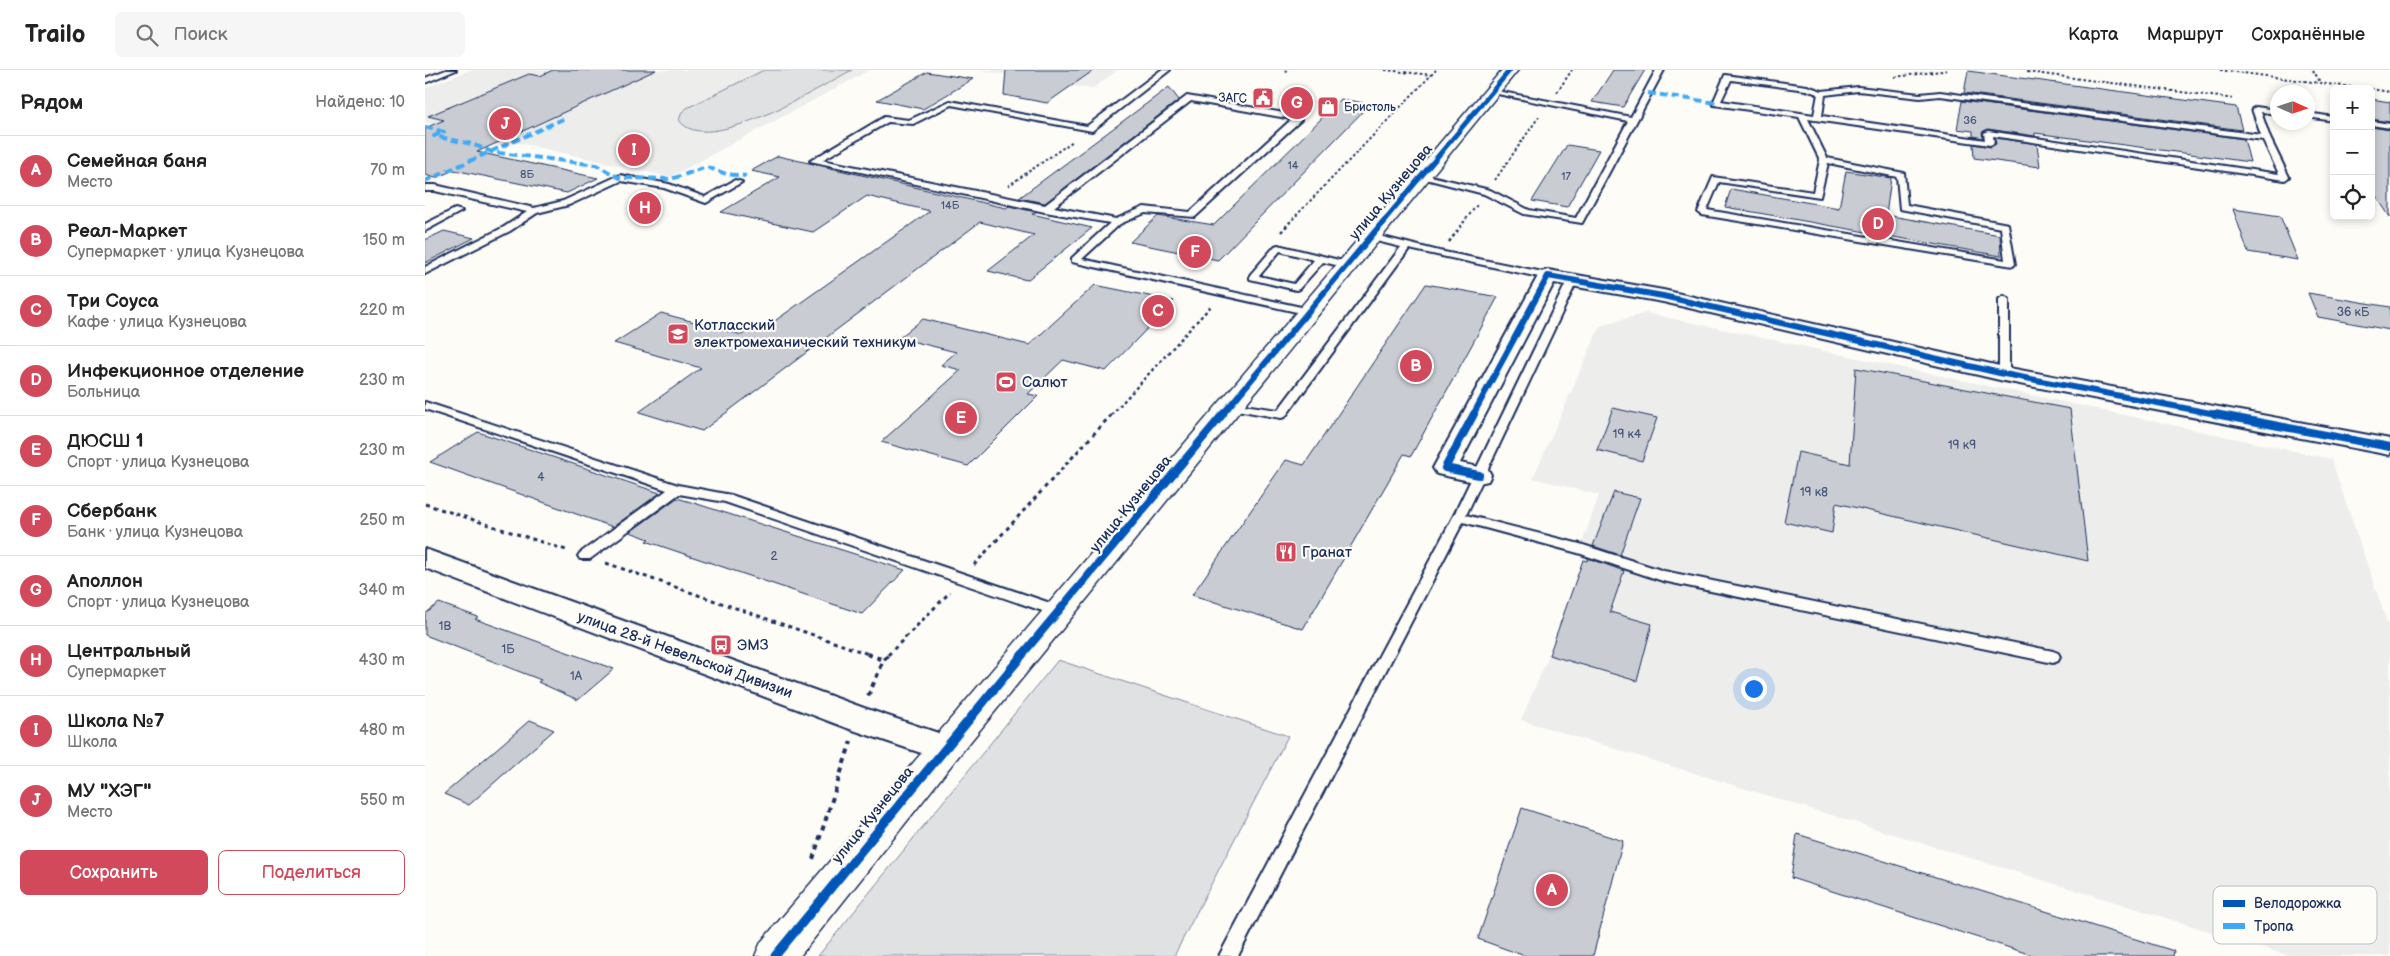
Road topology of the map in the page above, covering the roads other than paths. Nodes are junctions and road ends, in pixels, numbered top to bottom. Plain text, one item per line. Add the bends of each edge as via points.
1 (452, 70) edge
2 (1166, 70) edge
3 (1510, 70) edge
4 (1660, 70) edge
5 (425, 80) edge
6 (1492, 92) junction
7 (1822, 94) junction
8 (2270, 111) edge
9 (1801, 115) junction
10 (2315, 116) edge
11 (1818, 117) junction
12 (2330, 118) edge
13 (1633, 120) junction
14 (2375, 124) edge
15 (2390, 126) edge
16 (2266, 138) junction
17 (1824, 160) junction
18 (1422, 177) junction
19 (738, 182) dead end
20 (425, 188) edge
21 (1045, 208) junction
22 (458, 211) dead end
23 (534, 212) junction
24 (1117, 222) junction
25 (425, 228) edge
26 (1371, 237) junction
27 (1407, 246) junction
28 (1321, 258) junction
29 (1348, 265) junction
30 (425, 271) edge
31 (1548, 276) junction
32 (1572, 281) junction
33 (2005, 299) dead end
34 (1310, 312) junction
35 (2004, 374) junction
36 (425, 405) edge
37 (1230, 406) junction
38 (2390, 447) edge
39 (1479, 475) junction
40 (677, 489) junction
41 (1459, 516) junction
42 (585, 556) road end
43 (425, 558) edge
44 (1060, 612) junction
45 (2053, 657) dead end
46 (945, 748) junction
47 (775, 956) edge
48 (1228, 956) edge

1 - 5 lane
2 - 21 lane via 1089,129 950,103 910,122 887,119 814,161
3 - 6 street, улица Кузнецова
4 - 13 lane
6 - 13 lane
6 - 18 street, улица Кузнецова
7 - 9 lane via 1807,88 1728,77 1717,103
7 - 11 lane
7 - 16 lane via 1858,89 1920,96 1941,94
8 - 16 lane via 2256,109
9 - 11 lane
9 - 17 lane
10 - 12 lane
11 - 16 lane via 1990,143 1987,133 2285,177
13 - 18 lane via 1579,221 1527,212 1487,192
14 - 15 lane
17 - 17 lane via 1817,195 1717,179 1702,212 2010,264 2005,226 1903,207 1901,175
18 - 26 street, улица Кузнецова
19 - 23 lane via 706,200 666,186 620,178 566,203
20 - 23 lane
21 - 24 lane
21 - 24 lane via 1190,98 1298,118 1192,215 1143,210
22 - 25 lane
23 - 30 lane via 507,230
24 - 34 lane via 1075,260
26 - 27 lane
26 - 29 street, улица Кузнецова
27 - 31 lane
27 - 37 lane via 1281,414
28 - 28 lane via 1296,287 1253,277 1278,248
28 - 29 lane
29 - 34 street, улица Кузнецова
31 - 32 street
31 - 39 street via 1445,468
32 - 35 street via 1663,296
32 - 39 lane
33 - 35 lane
34 - 37 street, улица Кузнецова
35 - 38 street
36 - 40 lane
37 - 44 street, улица Кузнецова
39 - 41 lane
40 - 42 lane
40 - 44 lane via 727,498
41 - 45 lane via 1663,576
41 - 48 lane
43 - 46 street, улица 28-й Невельской Дивизии via 858,719
44 - 46 street, улица Кузнецова
46 - 47 street, улица Кузнецова

